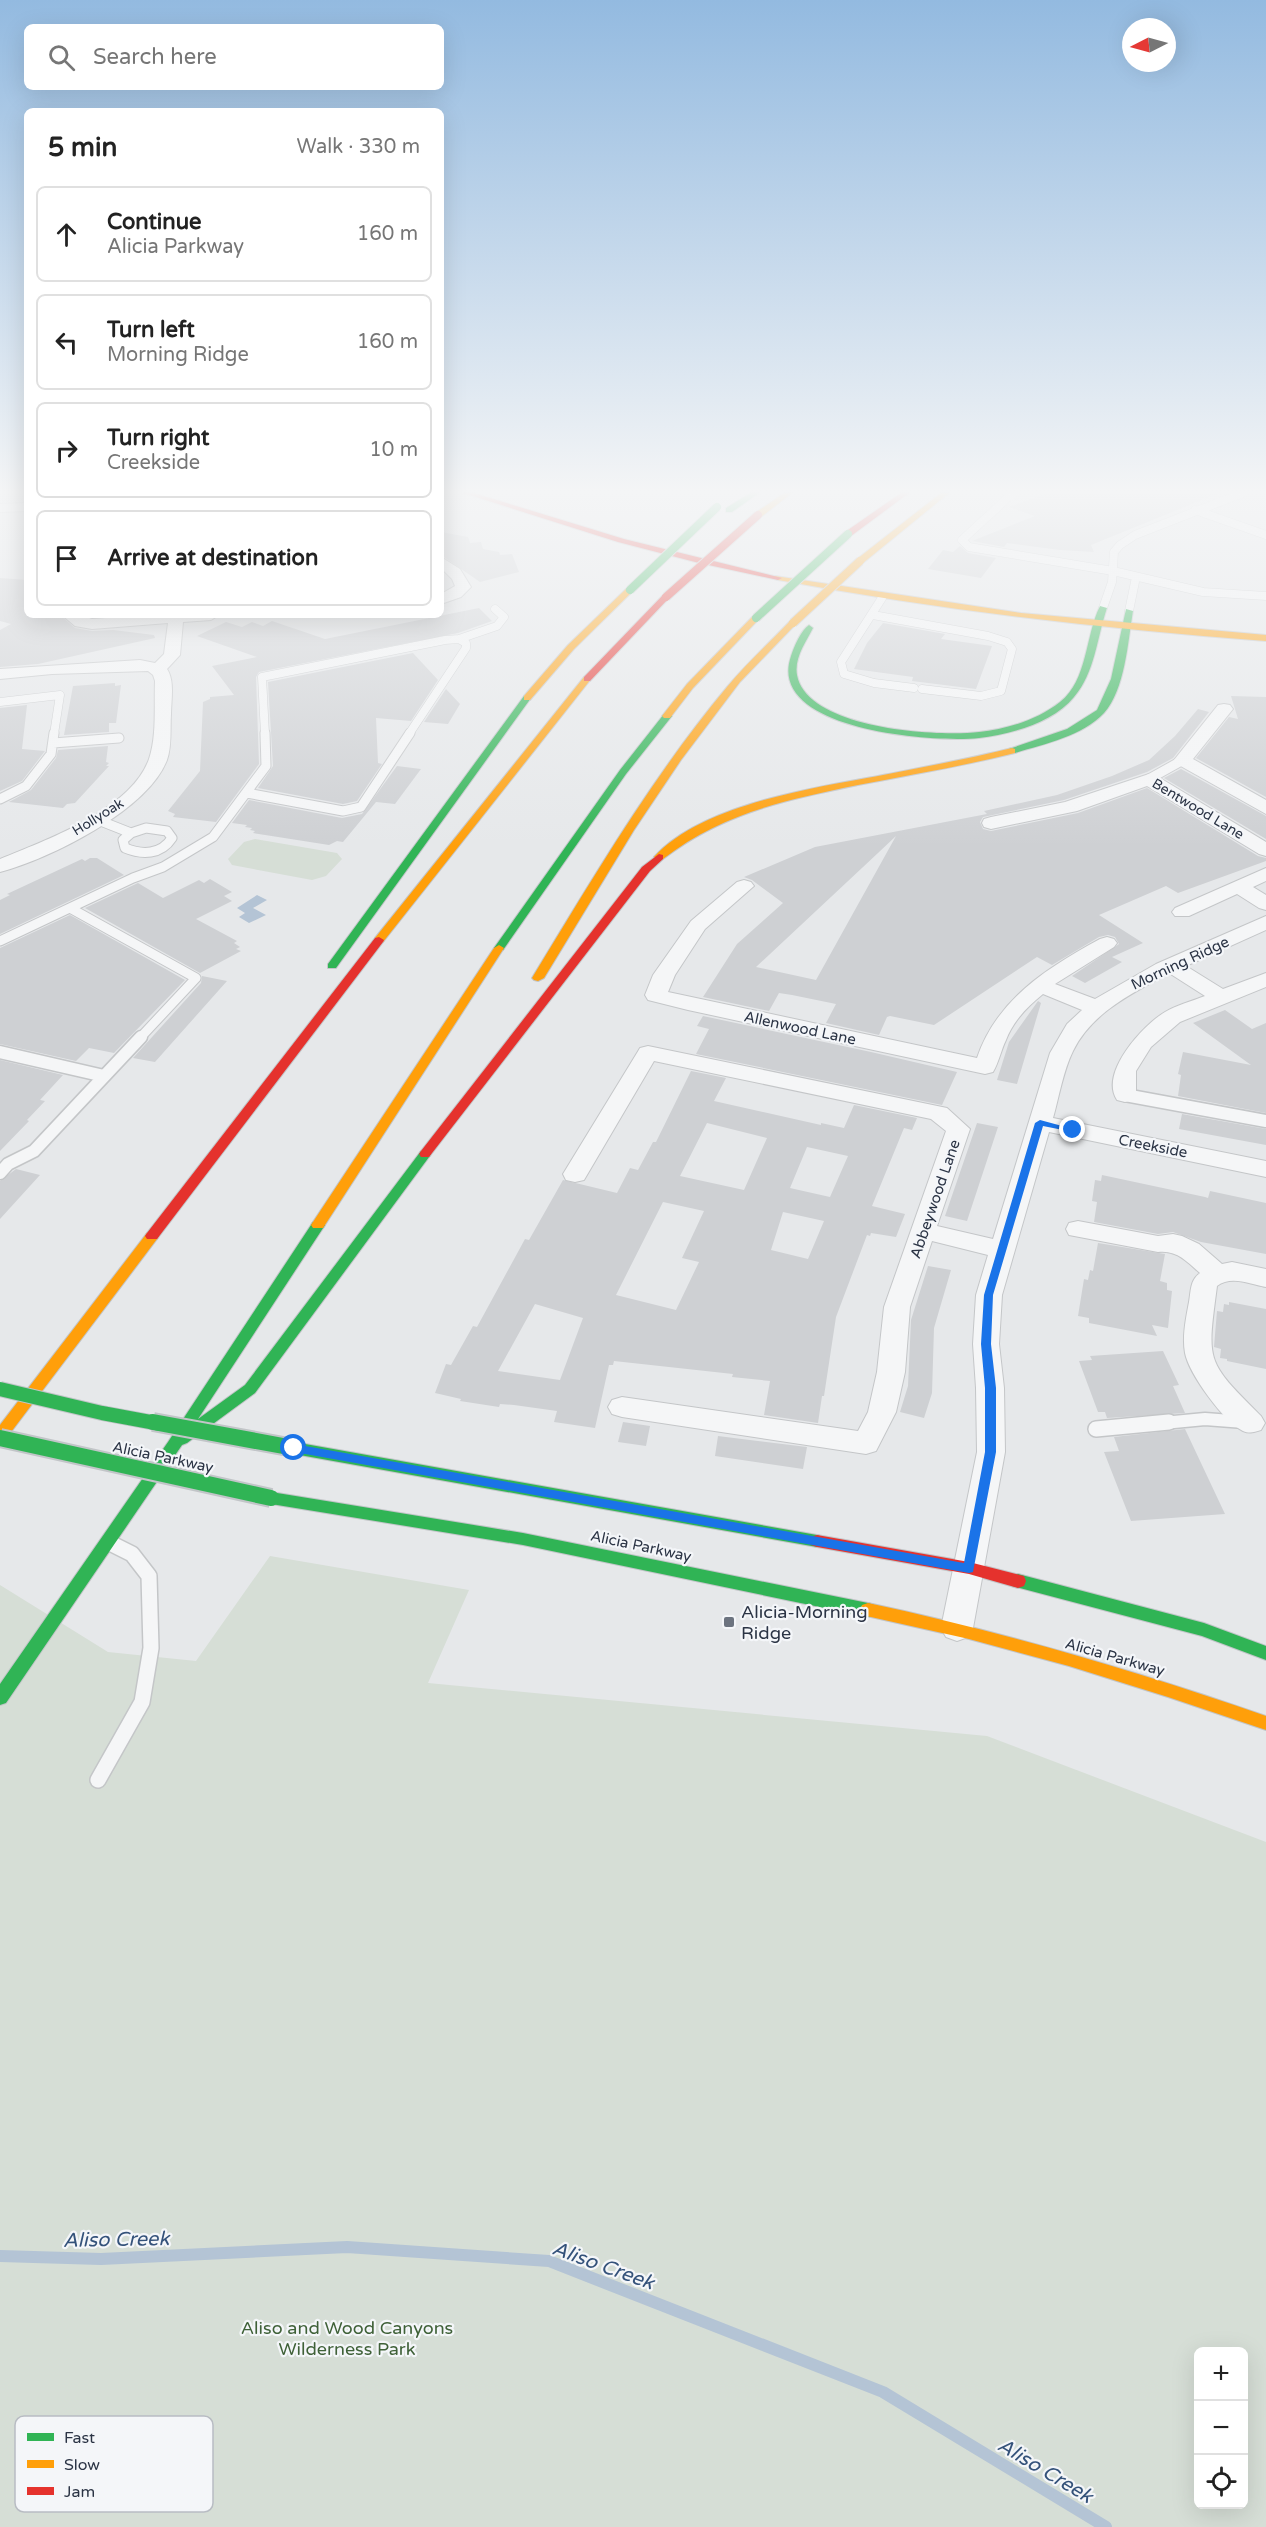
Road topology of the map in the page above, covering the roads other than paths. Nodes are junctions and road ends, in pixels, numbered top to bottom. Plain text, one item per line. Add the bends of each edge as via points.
1 (497, 611) edge
2 (608, 611) edge
3 (653, 611) edge
4 (764, 611) edge
5 (808, 611) edge
6 (824, 611) edge
7 (875, 611) edge
8 (987, 611) edge
9 (1096, 611) edge
10 (1135, 611) edge
11 (873, 615) junction
12 (74, 618) edge
13 (180, 618) edge
14 (170, 619) junction
15 (1094, 625) junction
16 (1125, 628) junction
17 (1266, 638) edge
18 (459, 639) junction
19 (152, 668) junction
20 (0, 674) edge
21 (0, 702) edge
22 (1224, 709) dead end
23 (119, 738) dead end
24 (53, 743) junction
25 (1183, 759) junction
26 (1149, 779) junction
27 (247, 793) junction
28 (0, 799) edge
29 (1266, 808) edge
30 (98, 820) junction
31 (991, 823) dead end
32 (131, 832) junction
33 (167, 846) junction
34 (1266, 850) edge
35 (188, 854) junction
36 (0, 866) edge
37 (1266, 874) edge
38 (744, 885) dead end
39 (1239, 887) junction
40 (1266, 904) edge
41 (70, 908) junction
42 (1182, 912) dead end
43 (1266, 922) edge
44 (0, 941) edge
45 (1107, 943) dead end
46 (1172, 966) junction
47 (324, 978) dead end
48 (1266, 979) edge
49 (1040, 985) junction
50 (529, 992) dead end
51 (1223, 998) junction
52 (1097, 1008) junction
53 (517, 1012) dead end
54 (0, 1052) edge
55 (258, 1075) dead end
56 (104, 1076) junction
57 (1125, 1095) joint
58 (1266, 1121) edge
59 (449, 1123) junction
60 (1040, 1123) junction
61 (1266, 1168) edge
62 (0, 1173) edge
63 (575, 1174) dead end
64 (1078, 1229) dead end
65 (925, 1231) junction
66 (1001, 1249) junction
67 (129, 1269) junction
68 (1217, 1272) junction
69 (1266, 1278) edge
70 (0, 1389) edge
71 (622, 1407) dead end
72 (1251, 1423) joint
73 (1096, 1429) dead end
74 (0, 1437) edge
75 (173, 1446) junction
76 (108, 1542) junction
77 (969, 1568) junction
78 (957, 1628) junction
79 (1266, 1653) edge
80 (0, 1698) edge
81 (1266, 1723) edge
82 (98, 1780) dead end

1 - 18 lane via 504,617 497,626
2 - 47 main road, bridge via 571,647 517,710
3 - 67 main road, bridge via 584,682 430,875
4 - 75 main road, bridge via 690,686 559,861
5 - 50 main road, bridge via 722,698 674,762
6 - 15 main road, bridge via 809,628 792,663 800,692 843,720 886,732 933,736 1006,729 1027,723 1064,703 1074,692
7 - 11 lane
8 - 15 main road
9 - 15 main road
10 - 16 main road
11 - 11 lane via 841,662 844,674 874,683 981,696 1001,691 1012,649 1008,642
12 - 14 street via 92,624
13 - 14 street
14 - 19 street via 172,655
15 - 16 main road
16 - 17 main road
16 - 59 main road via 1109,700 1100,712 1064,734 1011,751 772,800 720,819 668,849 646,869
18 - 27 lane via 466,643 466,648 361,807 343,811
18 - 27 lane via 262,678 266,766
19 - 20 street via 123,664
19 - 30 street, Hollyoak via 161,673 163,681 159,759 128,800
21 - 24 lane via 60,695
22 - 25 street
23 - 24 lane
24 - 28 lane via 51,754 26,786
25 - 26 lane
25 - 29 street
26 - 31 street, Bentwood Lane via 1070,807
26 - 34 street, Bentwood Lane
27 - 35 lane via 213,837
30 - 32 lane
30 - 36 street, Hollyoak
32 - 33 lane via 146,828 167,831 172,838
32 - 33 lane via 123,840 130,851 153,851
33 - 35 lane
35 - 41 lane
37 - 39 street
38 - 49 street, Allenwood Lane via 698,925 664,975 656,995 985,1067 997,1035
39 - 40 street
39 - 42 street
41 - 44 lane
41 - 56 lane via 196,978
43 - 46 street, Morning Ridge
45 - 49 street, Allenwood Lane via 1061,968
46 - 51 street
46 - 52 street, Morning Ridge via 1131,985
48 - 51 street
49 - 52 street
51 - 57 street via 1172,1017 1142,1043 1125,1071
52 - 60 street, Morning Ridge via 1075,1028 1061,1053
53 - 59 main road
54 - 56 lane
55 - 67 main road
56 - 62 lane via 34,1151 8,1164
57 - 58 lane
59 - 75 main road via 250,1389
60 - 61 street, Creekside
60 - 66 street, Morning Ridge
63 - 65 street, Abbeywood Lane via 648,1053 939,1113 958,1129
64 - 68 street via 1158,1244 1173,1242
65 - 66 street
65 - 71 street, Abbeywood Lane via 897,1307 891,1372 882,1412 866,1443
66 - 77 street, Morning Ridge via 988,1295 991,1452
67 - 74 main road
68 - 69 street
68 - 72 street via 1206,1282 1197,1350 1201,1365
70 - 77 main road, Alicia Parkway, bridge via 102,1413
72 - 73 lane via 1205,1419
74 - 78 main road, Alicia Parkway, bridge via 271,1498 523,1539
75 - 76 main road
76 - 80 main road
76 - 82 lane via 132,1554 149,1576 151,1648 142,1702
77 - 78 street, Morning Ridge
77 - 79 main road, Alicia Parkway via 1204,1630
78 - 81 main road, Alicia Parkway via 1192,1696

